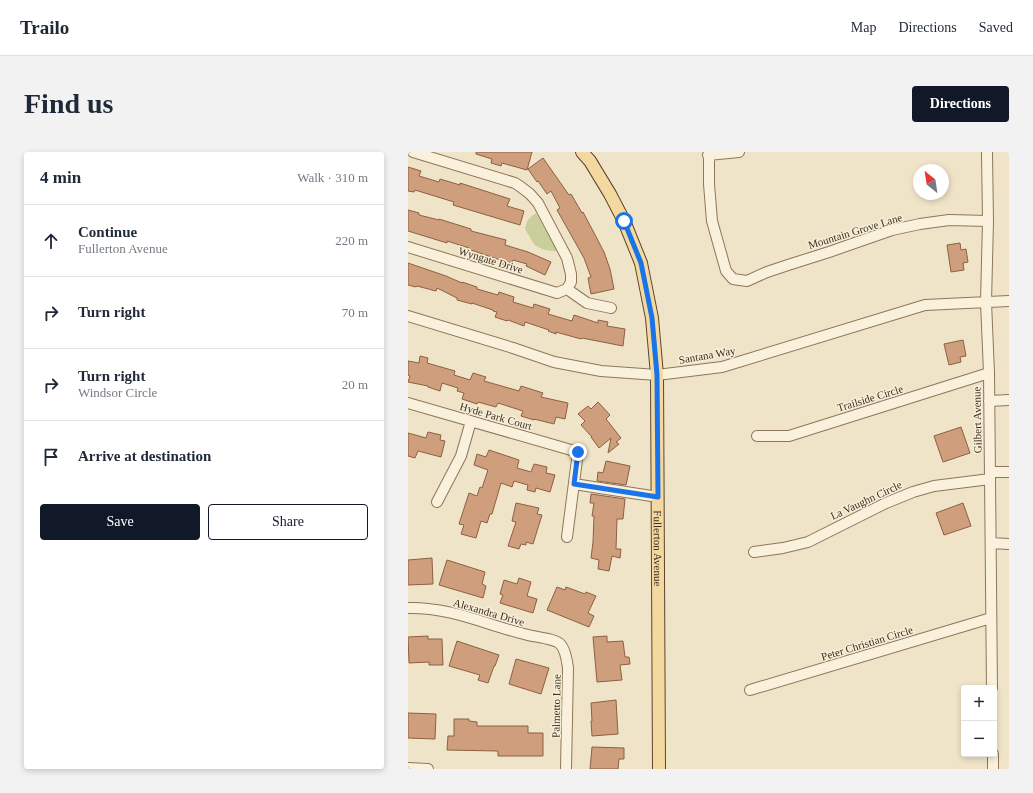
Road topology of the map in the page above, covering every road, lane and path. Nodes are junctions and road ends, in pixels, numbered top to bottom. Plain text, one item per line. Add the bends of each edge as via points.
1 (413, 152) edge
2 (582, 152) edge
3 (739, 152) edge
4 (987, 152) edge
5 (708, 154) edge
6 (988, 222) junction
7 (408, 247) edge
8 (567, 289) junction
9 (1009, 301) edge
10 (986, 302) junction
11 (611, 308) dead end
12 (408, 316) edge
13 (989, 373) junction
14 (657, 375) junction
15 (1009, 400) edge
16 (989, 401) junction
17 (408, 403) edge
18 (471, 421) junction
19 (756, 436) dead end
20 (1009, 472) edge
21 (990, 476) junction
22 (574, 484) junction
23 (658, 497) junction
24 (438, 502) dead end
25 (567, 537) dead end
26 (991, 543) junction
27 (1009, 544) edge
28 (754, 552) dead end
29 (408, 608) edge
30 (991, 618) junction
31 (562, 645) joint
32 (992, 685) edge
33 (750, 690) dead end
34 (993, 757) edge
35 (408, 768) edge
36 (428, 769) edge
37 (566, 769) edge
38 (659, 769) edge
39 (993, 769) edge

1 - 8 street via 515,183 530,194 538,203 566,258 571,274 571,282
2 - 14 main road, Fullerton Avenue via 610,194 641,263 652,318
3 - 5 street
4 - 6 street, Gilbert Avenue
5 - 6 street, Mountain Grove Lane via 712,221 726,270 733,279 747,281 892,230 949,220
6 - 10 street, Gilbert Avenue
7 - 8 street, Wyngate Drive via 558,293
8 - 11 street via 587,302
9 - 10 street, Santana Way
10 - 13 street, Gilbert Avenue
10 - 14 street, Santana Way via 925,305 722,367
12 - 14 street, Santana Way via 554,362 601,372
13 - 16 street, Gilbert Avenue
13 - 19 street, Trailside Circle via 789,436
14 - 23 main road, Fullerton Avenue
15 - 16 street
16 - 21 street, Gilbert Avenue
17 - 18 street, Hyde Park Court
18 - 22 street, Hyde Park Court via 578,452
18 - 24 street via 461,456
20 - 21 street, La Vaughn Circle
21 - 26 street, Gilbert Avenue
21 - 28 street, La Vaughn Circle via 913,492 808,542
22 - 23 street
22 - 25 street
23 - 38 main road, Fullerton Avenue
26 - 27 street
26 - 30 street, Gilbert Avenue
29 - 31 street, Alexandra Drive via 464,615 523,634 555,640
30 - 32 street, Gilbert Avenue
30 - 33 street, Peter Christian Circle
31 - 37 street, Palmetto Lane via 568,668
34 - 39 street
35 - 36 street

